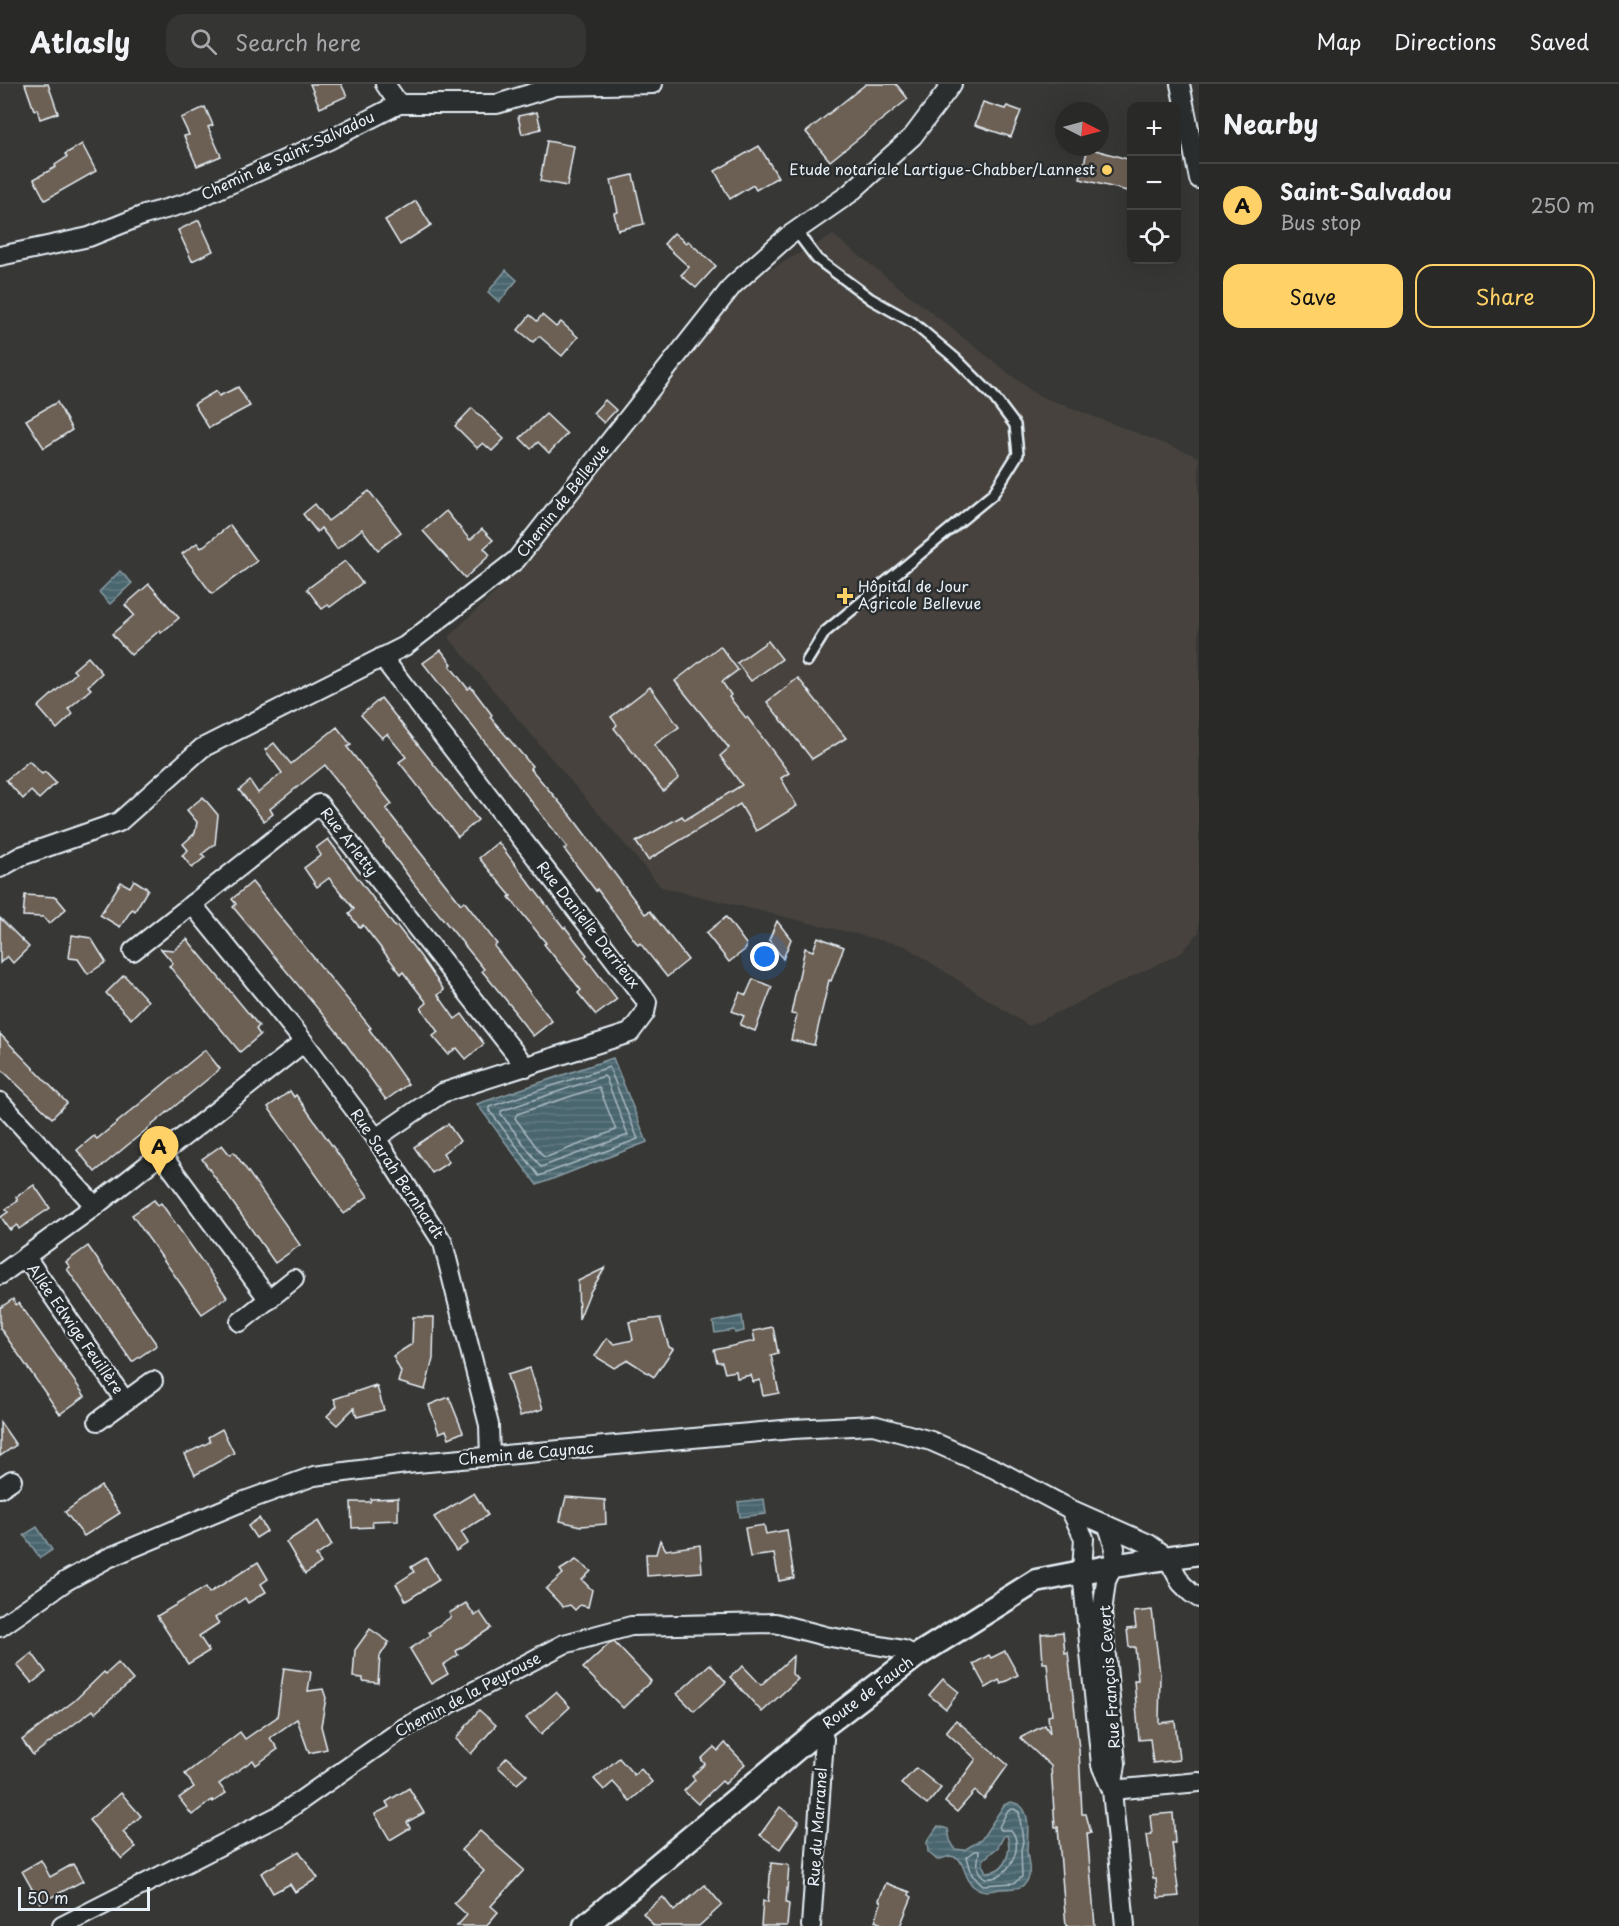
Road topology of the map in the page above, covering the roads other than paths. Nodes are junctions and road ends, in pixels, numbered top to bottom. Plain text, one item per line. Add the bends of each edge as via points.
1 (385, 84) edge
2 (653, 84) edge
3 (952, 84) edge
4 (1180, 84) edge
5 (556, 85) edge
6 (399, 104) junction
7 (1199, 179) edge
8 (796, 231) junction
9 (0, 256) edge
10 (382, 657) junction
11 (807, 661) dead end
12 (0, 868) edge
13 (192, 904) junction
14 (133, 951) dead end
15 (303, 1043) junction
16 (526, 1067) junction
17 (0, 1102) edge
18 (376, 1138) junction
19 (161, 1154) junction
20 (95, 1206) junction
21 (26, 1257) junction
22 (0, 1275) edge
23 (294, 1279) dead end
24 (269, 1300) junction
25 (240, 1322) dead end
26 (153, 1381) dead end
27 (125, 1401) junction
28 (98, 1421) dead end
29 (490, 1457) junction
30 (1070, 1509) junction
31 (1108, 1526) junction
32 (1199, 1553) edge
33 (1167, 1557) junction
34 (1113, 1566) junction
35 (1082, 1572) junction
36 (1199, 1598) edge
37 (0, 1627) edge
38 (916, 1656) junction
39 (820, 1729) junction
40 (1199, 1782) edge
41 (1112, 1790) junction
42 (62, 1926) edge
43 (585, 1926) edge
44 (811, 1926) edge
45 (1125, 1926) edge

1 - 6 street
2 - 5 street, Chemin de Saint-Salvadou
3 - 8 street, Chemin de Bellevue via 913,136 849,195
4 - 7 street
5 - 6 street, Chemin de Saint-Salvadou via 497,104
6 - 9 street, Chemin de Saint-Salvadou via 329,140 187,203 89,237
8 - 10 street, Chemin de Bellevue via 733,285 516,560 405,646
8 - 11 lane via 816,259 871,299 912,322 986,389 1015,425 1018,454 993,494 825,632
10 - 12 street, Chemin de Bellevue via 201,748 119,822 21,856
10 - 16 street, Rue Danielle Darrieux via 647,1002 645,1013 630,1033
13 - 14 street, Rue Arletty
13 - 15 street, Rue Sarah Bernhardt
13 - 16 street, Rue Arletty via 319,804
15 - 18 street, Rue Sarah Bernhardt
15 - 19 street
16 - 18 street, Rue Danielle Darrieux via 442,1094
17 - 20 street
18 - 29 street, Rue Sarah Bernhardt via 443,1243 489,1425
19 - 20 street
19 - 24 street
20 - 21 street
21 - 22 street
21 - 27 street, Allée Edwige Feuillère
23 - 24 street
24 - 25 street
26 - 27 street, Allée Edwige Feuillère
27 - 28 street, Allée Edwige Feuillère
29 - 30 street, Chemin de Caynac via 873,1425 932,1441
29 - 37 street, Chemin de Caynac via 314,1476 108,1558 66,1581
30 - 31 street, Chemin de Caynac
30 - 35 street via 1084,1538
31 - 33 street, Chemin de Caynac via 1149,1544
31 - 34 street via 1115,1548
32 - 33 street, Route de Fauch
33 - 34 street, Route de Fauch
33 - 36 street via 1182,1583
34 - 35 street, Route de Fauch
34 - 41 street, Rue François Cevert via 1106,1581 1102,1612 1116,1764
35 - 38 street, Route de Fauch via 1036,1581
35 - 41 street, Rue François Cevert via 1101,1765
38 - 39 street, Route de Fauch
38 - 42 street, Chemin de la Peyrouse via 904,1650 775,1623 631,1626 564,1644 404,1728 280,1815
39 - 43 street, Route de Fauch
39 - 44 street, Rue du Marranel via 824,1739
40 - 41 street
41 - 45 street, Rue François Cevert

